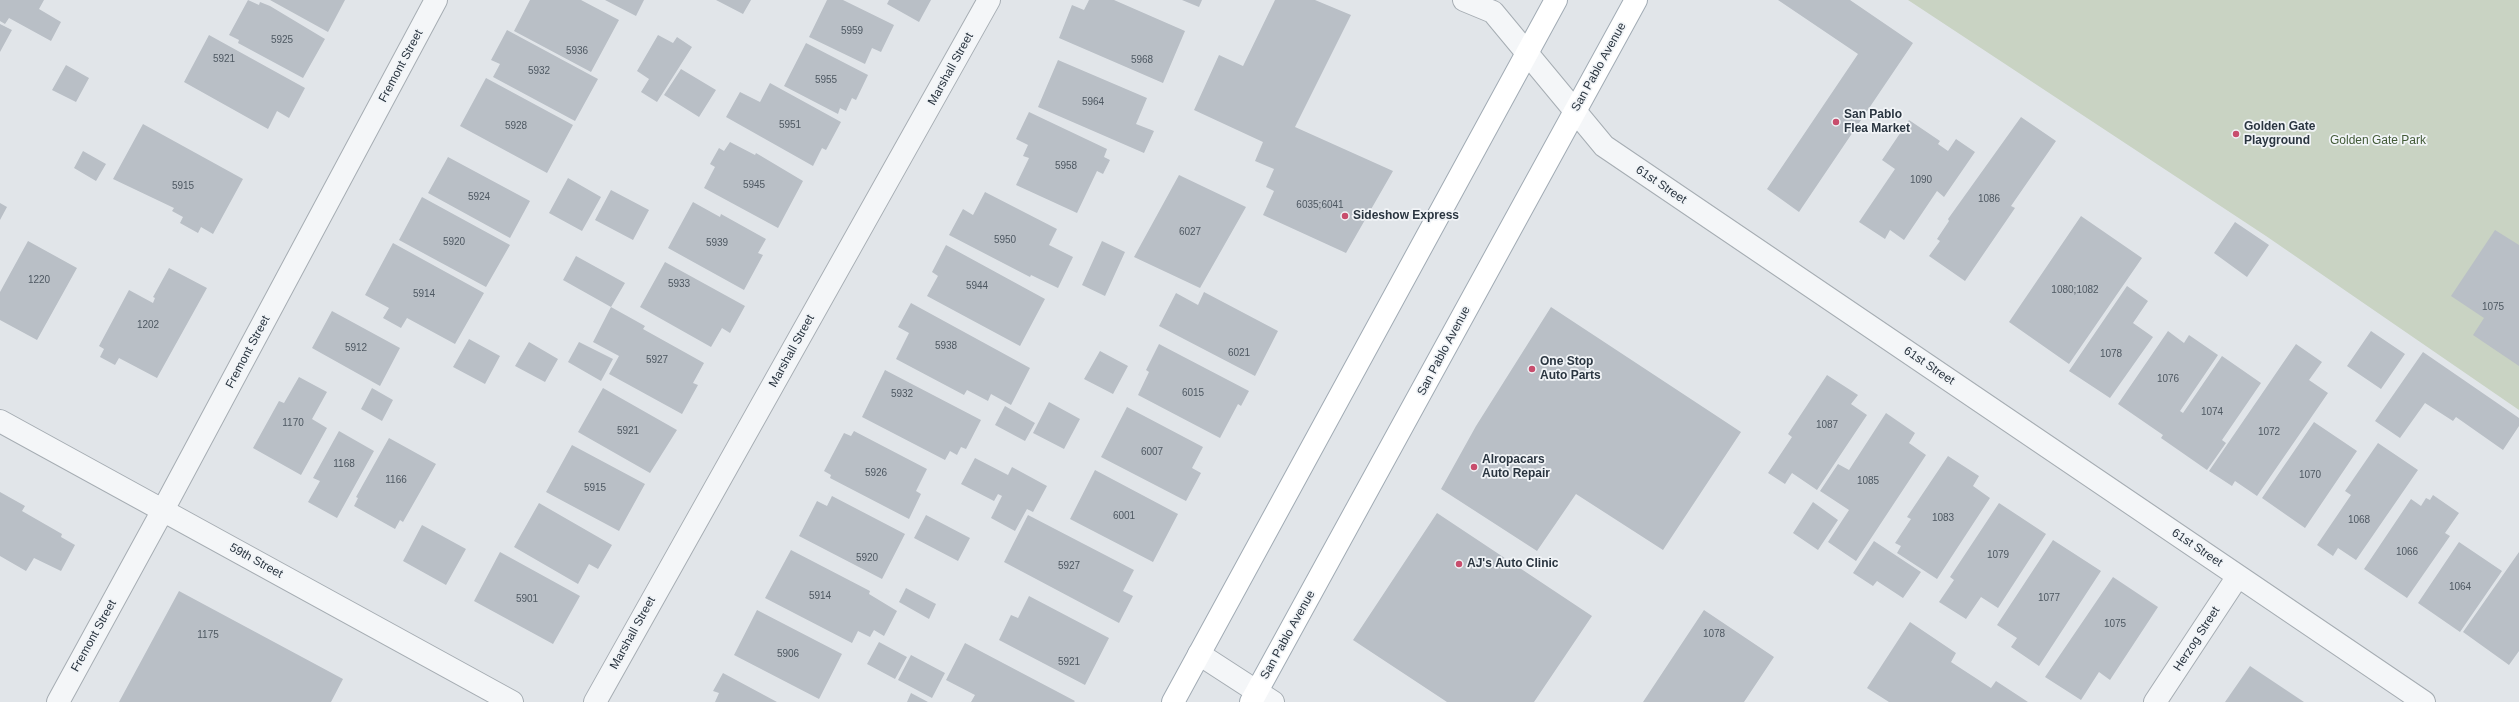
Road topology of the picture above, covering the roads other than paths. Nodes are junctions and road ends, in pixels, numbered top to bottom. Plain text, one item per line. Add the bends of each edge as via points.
1 (436, 0) edge
2 (989, 0) edge
3 (1464, 0) edge
4 (1556, 0) edge
5 (1636, 0) edge
6 (1526, 54) junction
7 (1575, 112) junction
8 (0, 421) edge
9 (163, 510) junction
10 (2238, 576) junction
11 (1199, 654) junction
12 (1260, 699) edge
13 (58, 702) edge
14 (512, 702) edge
15 (595, 702) edge
16 (1173, 702) edge
17 (2155, 702) edge
18 (2424, 702) edge

1 - 9 street, Fremont Street
2 - 15 street, Marshall Street
3 - 6 street, 61st Street via 1493,12
4 - 6 main road
5 - 7 main road, San Pablo Avenue
6 - 7 street, 61st Street
6 - 11 main road
7 - 10 street, 61st Street via 1604,146
7 - 12 main road, San Pablo Avenue
8 - 9 street, 59th Street
9 - 13 street, Fremont Street
9 - 14 street, 59th Street
10 - 17 street, Herzog Street
10 - 18 street, 61st Street
11 - 12 street
11 - 16 main road

